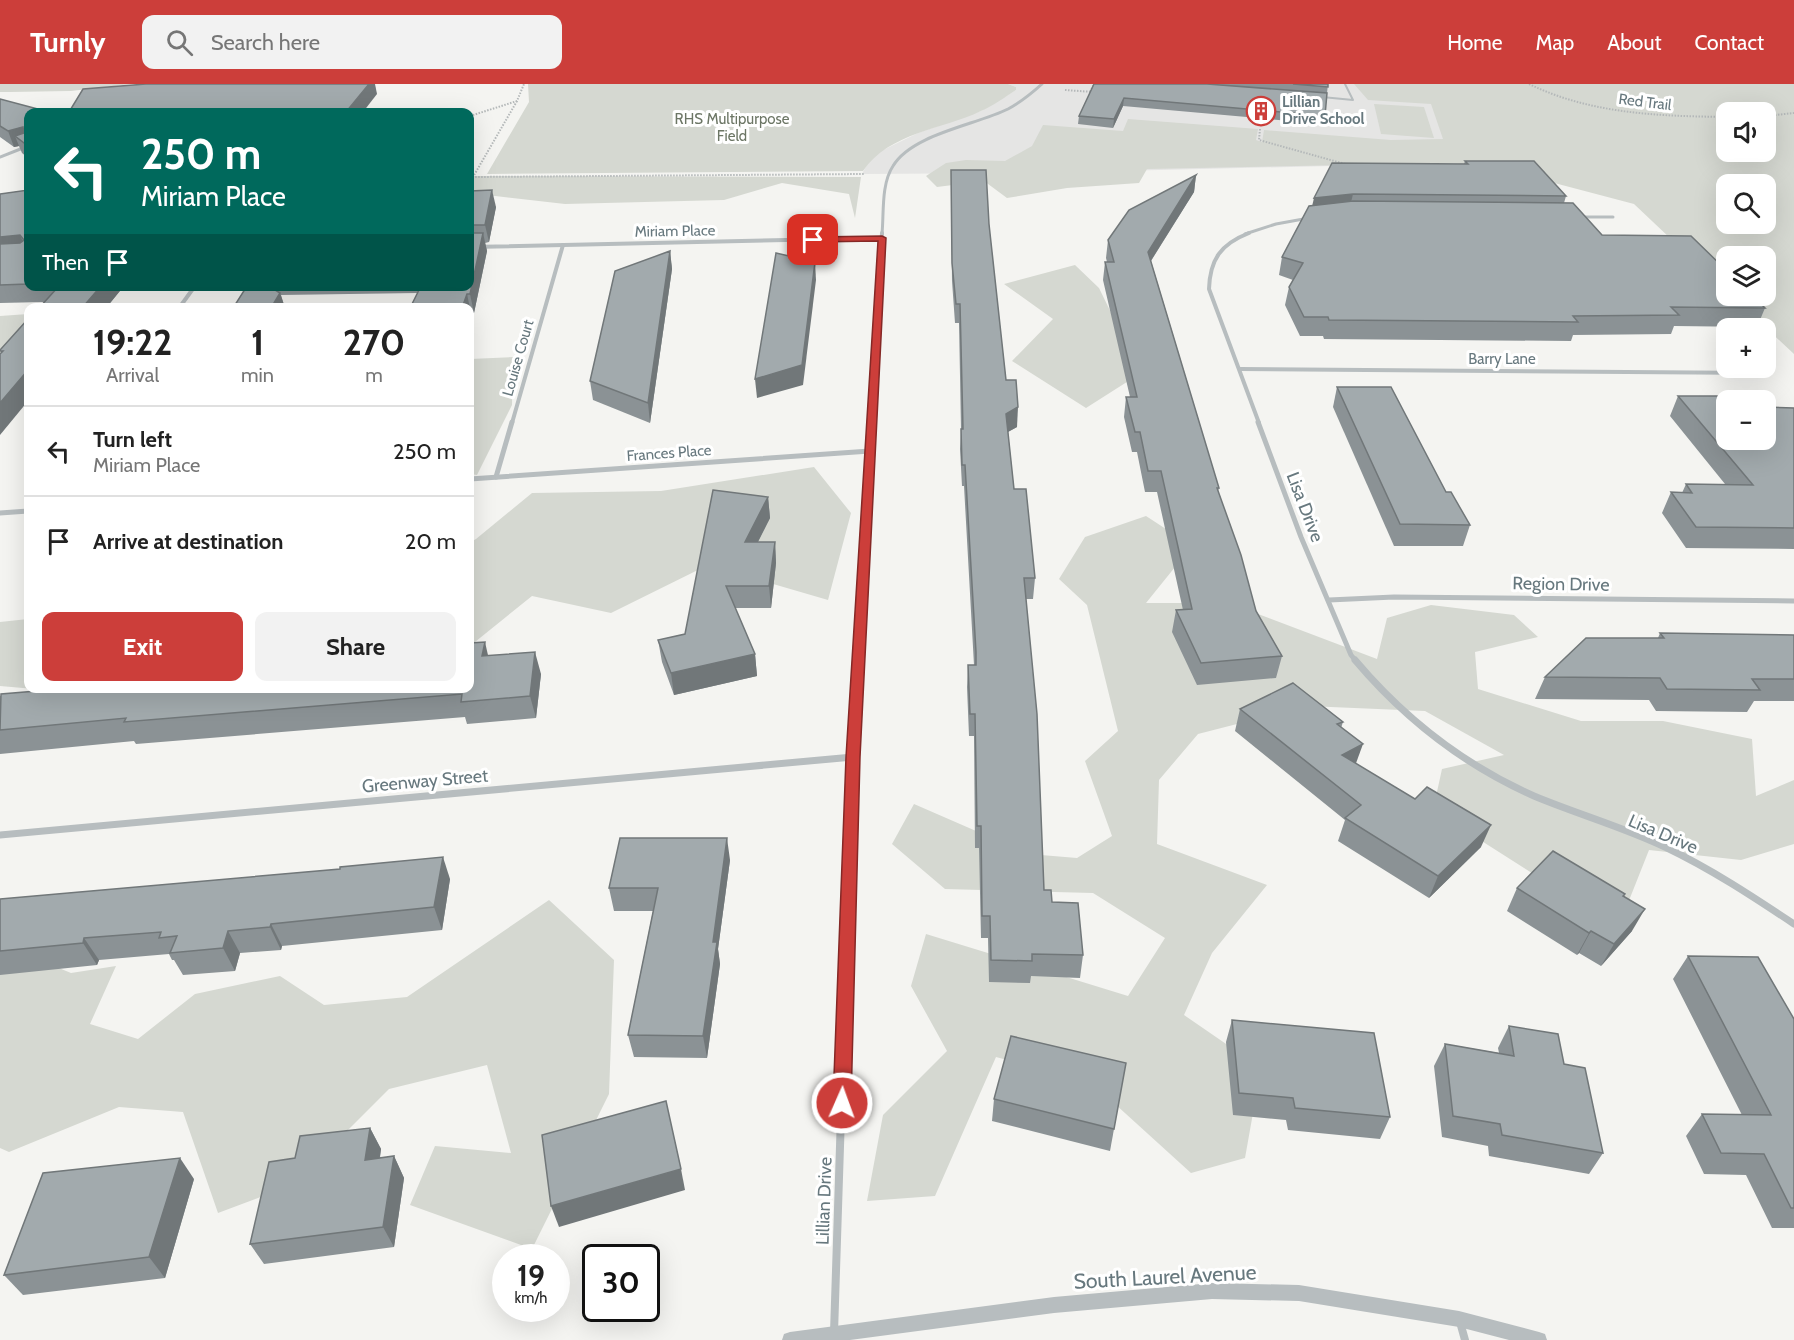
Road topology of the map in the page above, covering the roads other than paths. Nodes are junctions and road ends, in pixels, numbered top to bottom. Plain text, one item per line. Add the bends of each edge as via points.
1 (1032, 84) edge
2 (1345, 84) edge
3 (1042, 85) edge
4 (1318, 97) edge
5 (24, 148) edge
6 (0, 157) edge
7 (1318, 217) edge
8 (1566, 217) edge
9 (1613, 217) dead end
10 (882, 238) junction
11 (563, 245) junction
12 (474, 247) edge
13 (1240, 369) junction
14 (1716, 373) edge
15 (870, 451) junction
16 (496, 477) junction
17 (474, 479) edge
18 (24, 510) edge
19 (0, 513) edge
20 (1329, 600) junction
21 (1794, 601) edge
22 (853, 757) junction
23 (0, 835) edge
24 (1794, 924) edge
25 (1459, 1319) junction
26 (834, 1334) junction
27 (790, 1340) edge
28 (1465, 1340) edge
29 (1539, 1340) edge

1 - 3 street
2 - 4 lane via 1353,100
3 - 10 street, Lillian Drive via 991,118 926,141 899,156 889,174
5 - 6 street
7 - 13 street, Lisa Drive via 1258,229 1231,242 1213,259 1209,290
8 - 9 street
10 - 11 street, Miriam Place
10 - 15 street, Lillian Drive
11 - 12 street, Miriam Place
11 - 16 street, Louise Court
13 - 14 street, Barry Lane
13 - 20 street, Lisa Drive via 1301,537
15 - 16 street, Frances Place
15 - 22 street, Lillian Drive
16 - 17 street, Frances Place
18 - 19 street
20 - 21 street, Region Drive via 1394,597
20 - 24 street, Lisa Drive via 1351,655 1380,690 1429,734 1472,763 1533,795 1663,846 1724,877
22 - 23 street, Greenway Street
22 - 26 street, Lillian Drive
25 - 26 street, South Laurel Avenue via 1299,1293 1212,1291 1054,1305
25 - 28 street
25 - 29 street, South Laurel Avenue
26 - 27 street, South Laurel Avenue

